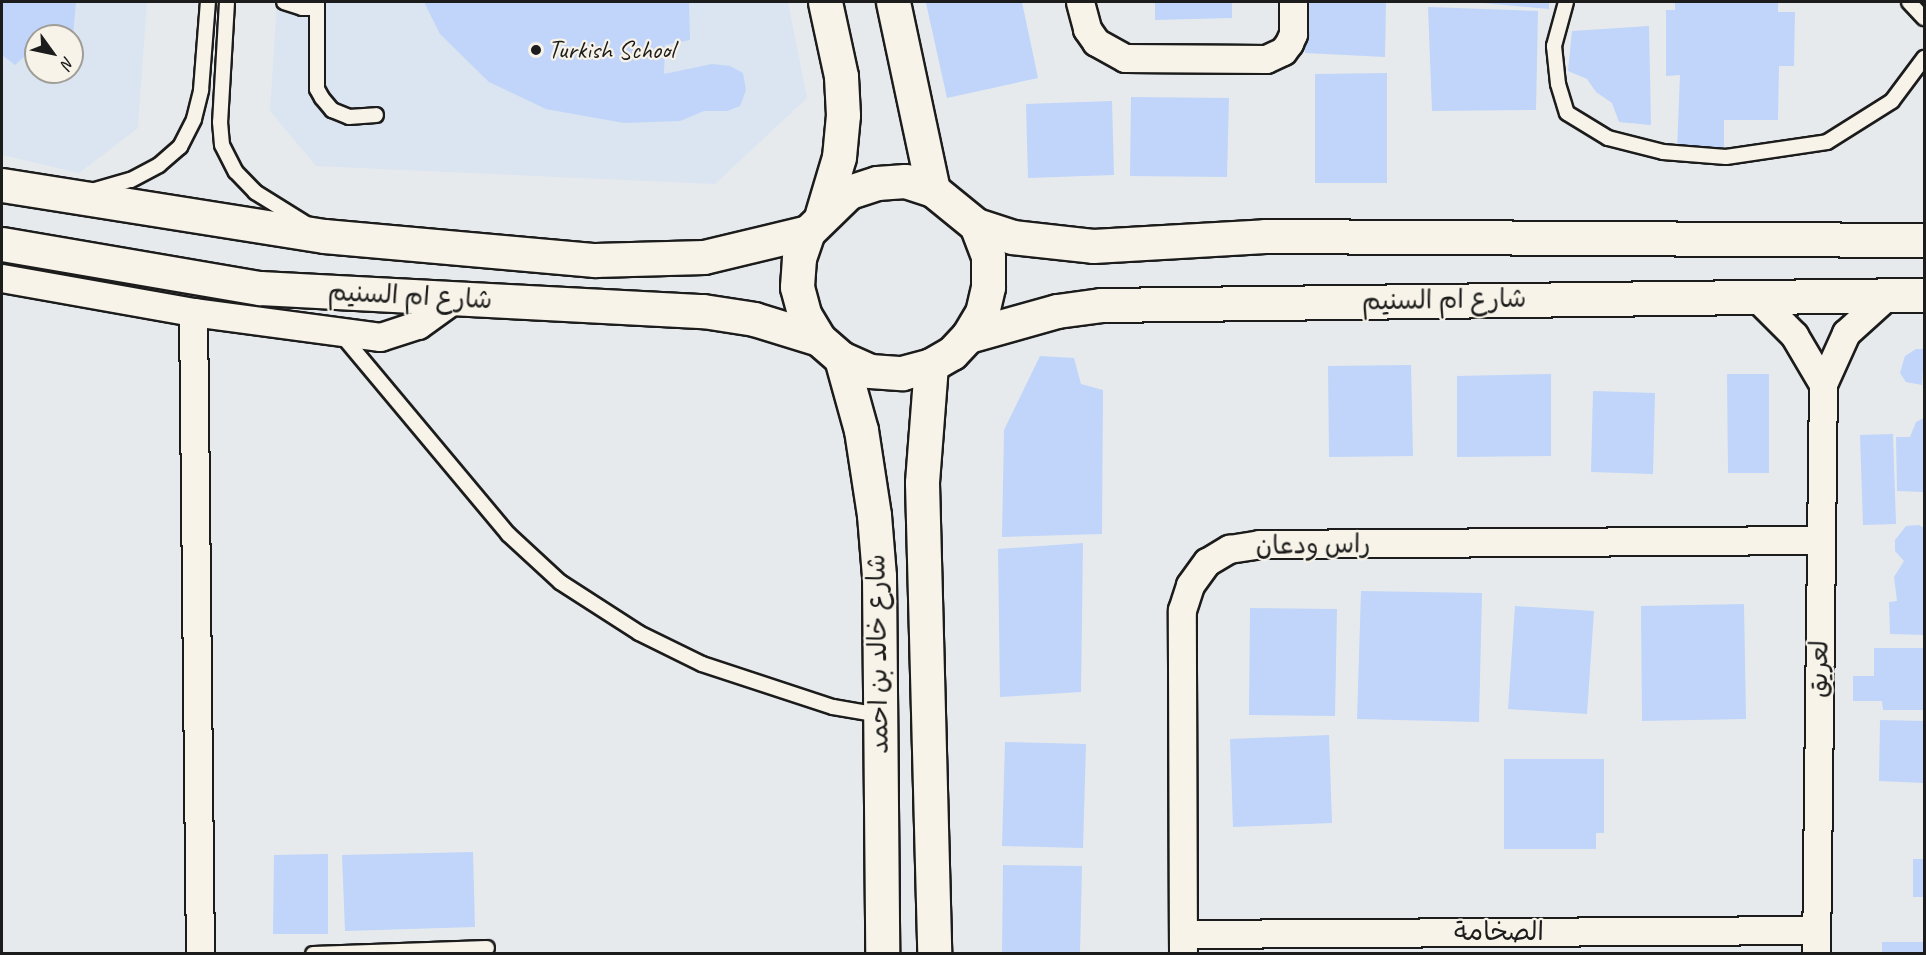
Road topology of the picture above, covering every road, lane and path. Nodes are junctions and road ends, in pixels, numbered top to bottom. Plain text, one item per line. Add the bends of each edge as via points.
1 (208, 2) edge
2 (228, 2) edge
3 (284, 2) edge
4 (825, 2) edge
5 (893, 2) edge
6 (1080, 2) edge
7 (1293, 2) edge
8 (1566, 2) edge
9 (1910, 2) edge
10 (317, 5) edge
11 (1924, 18) edge
12 (1924, 58) edge
13 (376, 115) dead end
14 (2, 184) edge
15 (933, 190) junction
16 (72, 196) junction
17 (815, 223) junction
18 (976, 225) junction
19 (324, 236) junction
20 (1924, 240) edge
21 (2, 244) edge
22 (2, 278) edge
23 (1754, 295) junction
24 (1888, 295) junction
25 (1924, 295) edge
26 (454, 299) junction
27 (192, 312) junction
28 (339, 332) junction
29 (968, 336) junction
30 (830, 349) junction
31 (932, 365) junction
32 (1823, 384) junction
33 (1821, 540) junction
34 (880, 715) junction
35 (1816, 942) edge
36 (1183, 944) edge
37 (487, 948) dead end
38 (368, 953) edge
39 (200, 954) edge
40 (313, 954) edge
41 (882, 954) edge
42 (934, 954) edge

1 - 16 lane via 201,90 194,119 180,147 159,165 130,180
2 - 19 lane via 222,145 236,172 255,192
3 - 10 lane via 302,8
4 - 17 main road via 841,76 843,115 839,157
5 - 15 main road
6 - 7 street via 1087,29 1096,42 1125,58 1266,59 1283,51 1289,43 1293,34
8 - 12 lane via 1554,46 1558,84 1567,113 1608,138 1663,152 1726,157 1827,142 1892,101
9 - 11 lane
10 - 13 lane via 318,89 322,98 332,110 349,117
14 - 16 main road, شارع ام السنيم
15 - 17 main road via 905,181 877,183 849,192
15 - 18 main road
16 - 19 main road, شارع ام السنيم
17 - 19 main road, شارع ام السنيم via 704,257 652,261 596,260
17 - 30 main road via 799,258 797,287 804,315
18 - 20 main road via 1023,239 1094,246 1265,236
18 - 29 main road via 988,256 988,287 982,313
21 - 26 main road, شارع ام السنيم via 260,288
22 - 27 street
23 - 24 main road, شارع ام السنيم
23 - 29 main road, شارع ام السنيم via 1101,305 1057,310
23 - 32 street via 1794,335
24 - 25 main road, شارع ام السنيم
24 - 32 street, لعريق via 1846,333
26 - 28 street via 418,325 400,332 380,337
26 - 30 main road, شارع ام السنيم via 703,311 754,319
27 - 28 street
27 - 39 street
28 - 34 lane via 508,534 560,582 639,633 702,664 833,707
29 - 31 main road via 952,353
30 - 31 main road via 870,371 902,373
30 - 34 main road, شارع خالد بن احمد via 861,430 874,515
31 - 42 main road, شارع خالد بن احمد via 922,483
32 - 33 street, لعريق
33 - 35 street, لعريق
33 - 36 street, راس ودعان via 1259,544 1229,549 1207,562 1190,585 1182,610
34 - 41 main road, شارع خالد بن احمد
35 - 36 street, الصخامة
37 - 38 lane
38 - 40 lane

